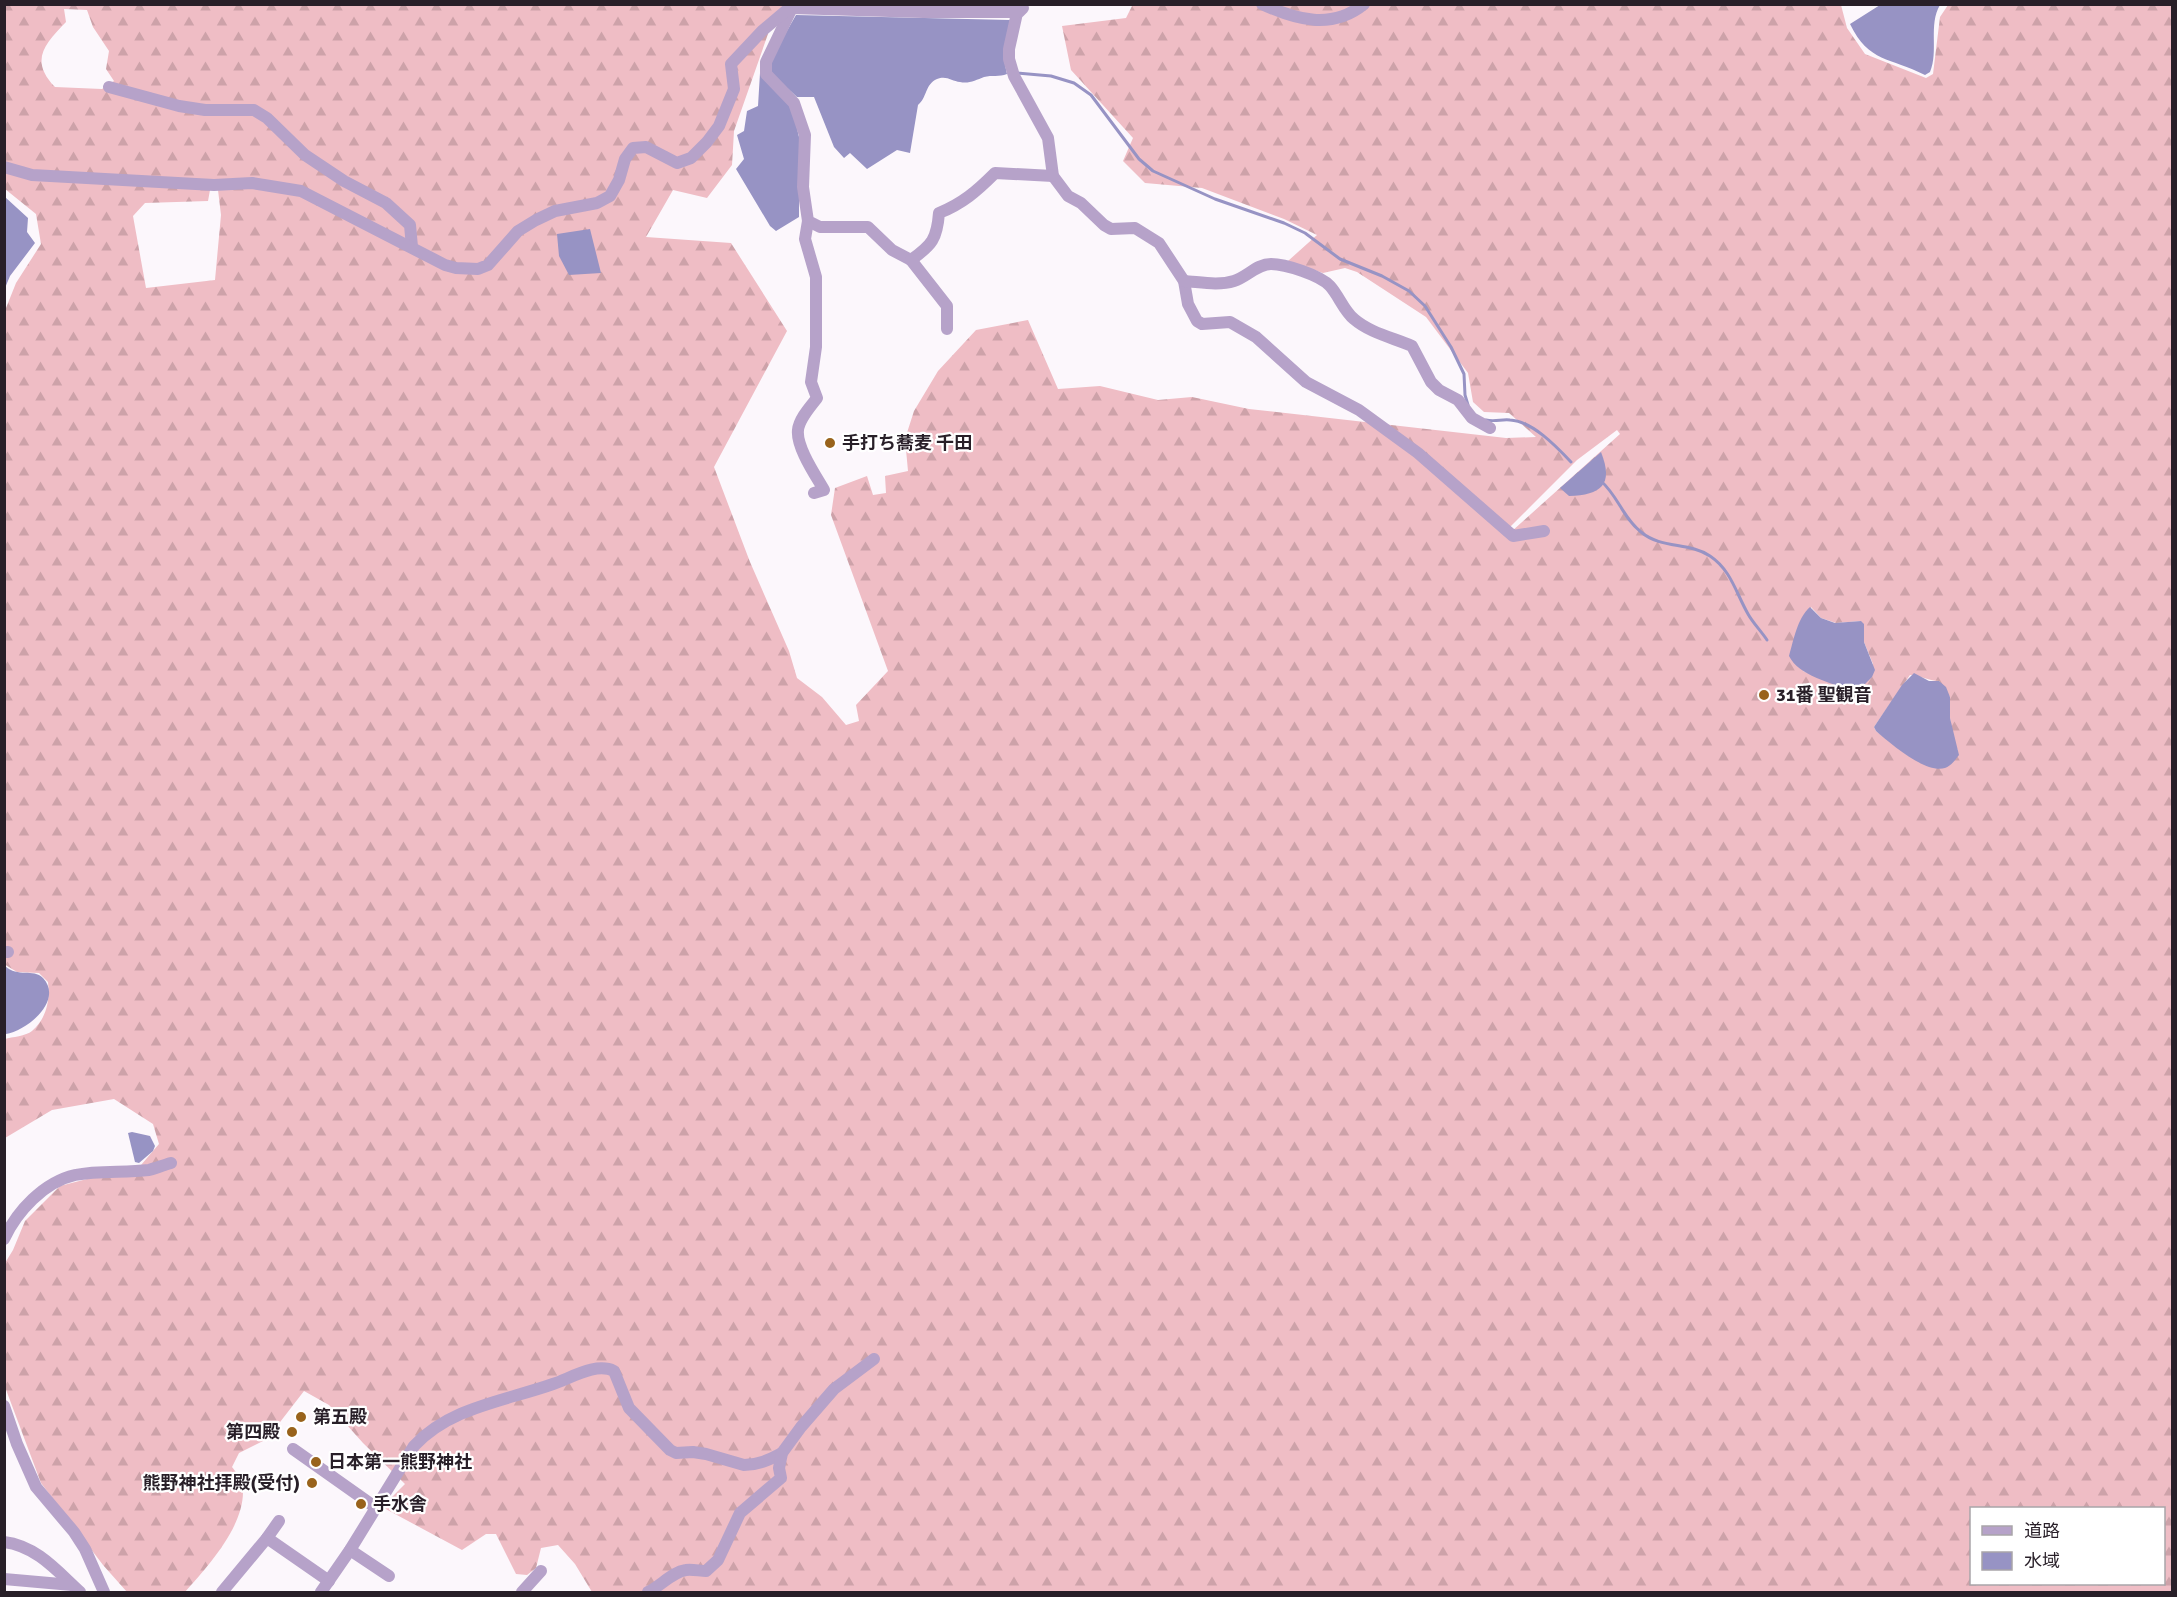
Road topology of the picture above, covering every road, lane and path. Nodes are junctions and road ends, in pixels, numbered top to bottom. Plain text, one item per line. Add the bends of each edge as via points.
1 (992, 4) edge
2 (1262, 4) edge
3 (1364, 4) edge
4 (793, 6) edge
5 (1021, 7) edge
6 (109, 87) dead end
7 (4, 167) edge
8 (1053, 176) junction
9 (808, 221) junction
10 (412, 247) junction
11 (910, 260) junction
12 (1184, 281) junction
13 (946, 329) dead end
14 (1490, 428) dead end
15 (814, 493) dead end
16 (1544, 531) dead end
17 (171, 1163) dead end
18 (4, 1239) edge
19 (874, 1359) dead end
20 (4, 1406) edge
21 (293, 1449) dead end
22 (782, 1453) junction
23 (375, 1507) junction
24 (279, 1521) dead end
25 (267, 1538) junction
26 (4, 1542) edge
27 (351, 1550) junction
28 (542, 1571) dead end
29 (389, 1576) dead end
30 (4, 1579) edge
31 (329, 1581) junction
32 (76, 1589) edge
33 (104, 1593) edge
34 (222, 1593) edge
35 (321, 1593) edge
36 (522, 1593) edge
37 (648, 1593) edge

1 - 5 street
2 - 3 street via 1304,19 1336,19 1352,14
4 - 5 street via 923,12
4 - 9 street via 766,62 766,74 794,103 805,135 803,187
4 - 10 street via 731,64 734,88 719,126 691,158 677,163 646,147 633,148 610,195 597,203 555,211 536,220 518,231 488,265 456,268
5 - 8 street via 1009,49 1013,73 1048,138
6 - 10 street via 179,106 254,110 305,155 386,203 410,225
7 - 10 street via 32,175 214,185 252,183 301,191
8 - 11 street via 995,173 974,194 939,213 938,233
8 - 12 street via 1068,196 1104,225 1111,229 1135,228 1151,237
9 - 11 street via 820,227 868,228
9 - 15 street via 805,239 816,277 816,348 811,382 817,398 797,431 805,458 824,490
11 - 13 street via 947,306
12 - 14 street via 1233,282 1268,264 1319,278 1329,285 1353,319 1412,346 1431,382 1458,400 1472,418
12 - 16 street via 1188,304 1197,321 1230,322 1256,337 1306,382 1359,410 1418,453 1513,536
17 - 18 street via 150,1170 74,1175 55,1183 17,1216
19 - 22 street via 834,1389
20 - 33 street via 36,1487 74,1532
21 - 23 street
22 - 23 street via 752,1465 706,1454 676,1453 629,1408 619,1378 607,1367 486,1403 424,1435
22 - 37 street via 781,1478 740,1514 718,1560 706,1571 675,1573
23 - 27 street
24 - 25 street
25 - 31 street
25 - 34 street
26 - 32 street via 44,1559
27 - 29 street
27 - 31 street
28 - 36 street
30 - 32 street
31 - 35 street

